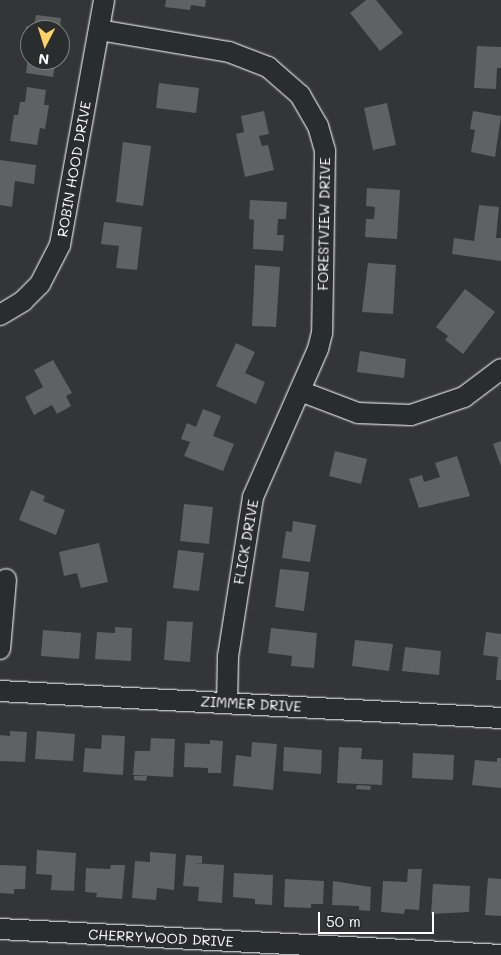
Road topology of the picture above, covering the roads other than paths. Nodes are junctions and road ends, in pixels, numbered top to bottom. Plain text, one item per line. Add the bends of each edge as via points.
1 (104, 0) edge
2 (99, 30) junction
3 (0, 315) edge
4 (501, 369) edge
5 (300, 391) junction
6 (6, 579) dead end
7 (0, 649) edge
8 (0, 691) edge
9 (227, 702) junction
10 (501, 718) edge
11 (0, 929) edge
12 (501, 955) edge

1 - 2 street, ROBIN HOOD DRIVE
2 - 3 street, ROBIN HOOD DRIVE via 56,257 30,295
2 - 5 street, FORESTVIEW DRIVE via 249,58 285,80 312,113 322,139 327,166 323,319 318,349
4 - 5 street via 464,398 411,415 358,413
5 - 9 street, FLICK DRIVE via 253,497 230,640
6 - 7 street
8 - 9 street, ZIMMER DRIVE
9 - 10 street, ZIMMER DRIVE
11 - 12 street, CHERRYWOOD DRIVE

